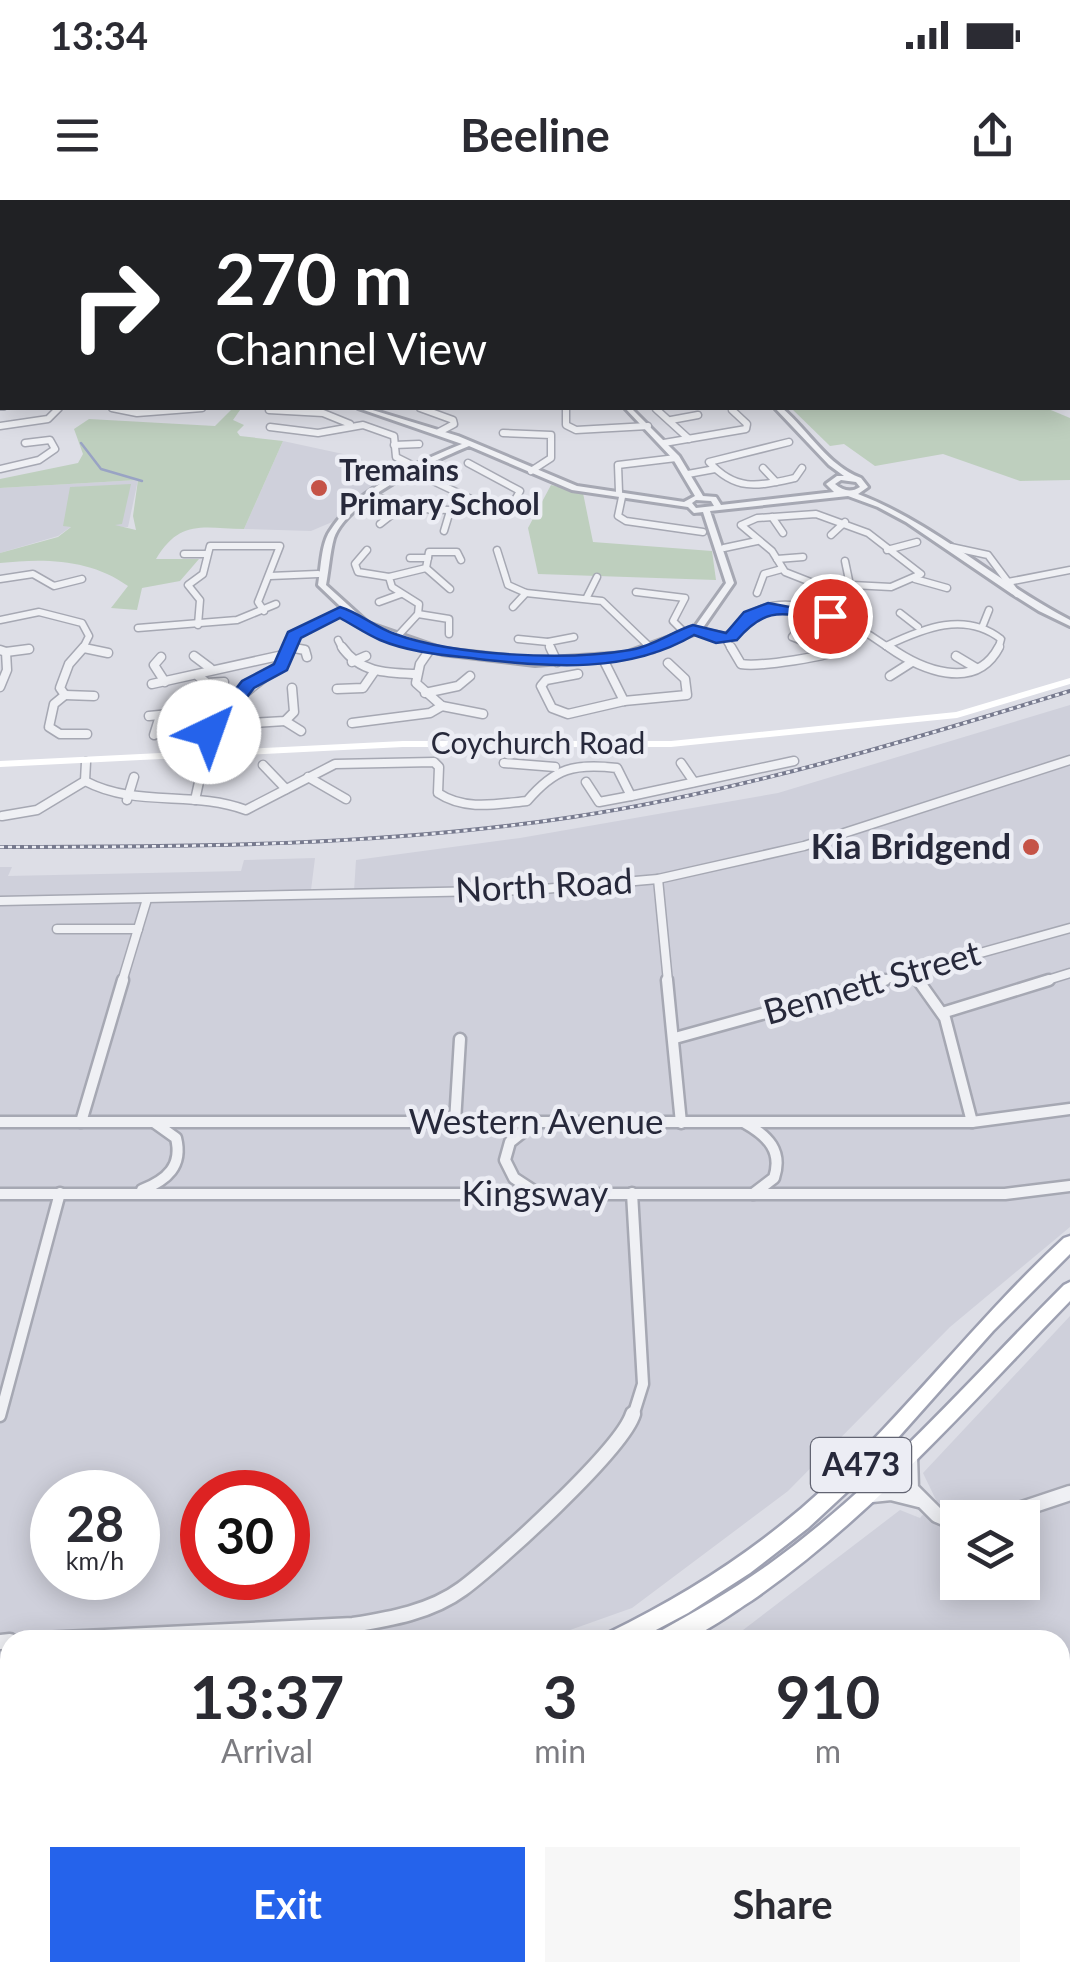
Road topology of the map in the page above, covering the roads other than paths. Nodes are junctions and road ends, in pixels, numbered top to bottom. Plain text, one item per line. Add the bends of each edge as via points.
1 (31, 410) edge
2 (57, 410) edge
3 (122, 410) edge
4 (176, 410) edge
5 (307, 410) edge
6 (368, 410) edge
7 (426, 410) edge
8 (566, 410) edge
9 (630, 410) edge
10 (661, 410) edge
11 (780, 410) edge
12 (731, 411) edge
13 (698, 415) dead end
14 (48, 419) junction
15 (671, 420) junction
16 (32, 422) junction
17 (57, 423) dead end
18 (350, 424) junction
19 (0, 426) edge
20 (270, 426) dead end
21 (648, 426) junction
22 (440, 432) junction
23 (503, 432) dead end
24 (689, 439) junction
25 (664, 443) junction
26 (25, 444) dead end
27 (418, 444) dead end
28 (468, 444) junction
29 (791, 444) dead end
30 (394, 445) junction
31 (48, 455) junction
32 (59, 458) dead end
33 (676, 458) junction
34 (468, 463) dead end
35 (832, 465) junction
36 (416, 466) junction
37 (763, 468) dead end
38 (802, 468) dead end
39 (0, 469) edge
40 (531, 470) junction
41 (715, 470) junction
42 (688, 474) junction
43 (852, 478) junction
44 (431, 480) dead end
45 (776, 482) junction
46 (830, 483) junction
47 (864, 486) junction
48 (618, 492) junction
49 (846, 493) junction
50 (369, 495) junction
51 (700, 498) junction
52 (713, 499) junction
53 (787, 500) junction
54 (404, 505) junction
55 (880, 505) junction
56 (688, 506) junction
57 (718, 508) junction
58 (473, 509) junction
59 (450, 511) junction
60 (508, 512) junction
61 (708, 512) junction
62 (798, 515) junction
63 (772, 517) junction
64 (846, 522) junction
65 (380, 524) dead end
66 (502, 524) dead end
67 (444, 531) dead end
68 (703, 532) dead end
69 (783, 533) dead end
70 (831, 535) dead end
71 (757, 541) junction
72 (917, 542) dead end
73 (951, 547) junction
74 (724, 548) junction
75 (367, 550) dead end
76 (497, 550) dead end
77 (886, 550) junction
78 (184, 554) dead end
79 (206, 554) junction
80 (410, 558) dead end
81 (428, 558) junction
82 (804, 558) dead end
83 (461, 560) dead end
84 (777, 560) junction
85 (845, 561) dead end
86 (426, 568) junction
87 (782, 569) junction
88 (1070, 570) edge
89 (318, 574) junction
90 (270, 576) junction
91 (388, 577) junction
92 (597, 577) dead end
93 (0, 579) edge
94 (916, 579) junction
95 (82, 580) dead end
96 (1008, 582) junction
97 (850, 584) junction
98 (188, 585) junction
99 (176, 588) dead end
100 (947, 588) dead end
101 (450, 589) dead end
102 (636, 592) dead end
103 (526, 593) junction
104 (757, 593) dead end
105 (401, 594) junction
106 (1018, 595) junction
107 (587, 597) junction
108 (379, 602) dead end
109 (848, 603) dead end
110 (276, 604) dead end
111 (513, 606) dead end
112 (264, 610) junction
113 (340, 612) junction
114 (813, 612) junction
115 (991, 613) dead end
116 (418, 614) junction
117 (900, 616) dead end
118 (1, 619) edge
119 (840, 620) junction
120 (1070, 623) edge
121 (198, 625) junction
122 (983, 625) junction
123 (918, 627) junction
124 (138, 628) dead end
125 (689, 632) junction
126 (866, 632) junction
127 (449, 634) dead end
128 (574, 637) dead end
129 (725, 638) junction
130 (394, 639) junction
131 (518, 639) dead end
132 (338, 640) dead end
133 (802, 641) dead end
134 (548, 642) junction
135 (886, 646) junction
136 (84, 648) junction
137 (430, 648) junction
138 (29, 649) dead end
139 (653, 650) junction
140 (3, 651) edge
141 (284, 651) junction
142 (108, 654) dead end
143 (956, 655) dead end
144 (194, 656) dead end
145 (307, 656) dead end
146 (366, 656) dead end
147 (161, 657) dead end
148 (236, 660) junction
149 (604, 661) junction
150 (352, 662) junction
151 (557, 662) junction
152 (912, 662) junction
153 (668, 663) dead end
154 (210, 668) junction
155 (976, 668) junction
156 (237, 672) dead end
157 (374, 672) junction
158 (416, 674) junction
159 (578, 674) dead end
160 (198, 676) junction
161 (470, 676) dead end
162 (889, 677) dead end
163 (1070, 681) edge
164 (165, 682) junction
165 (224, 682) dead end
166 (152, 684) dead end
167 (0, 687) edge
168 (292, 688) dead end
169 (337, 689) dead end
170 (425, 693) junction
171 (65, 695) junction
172 (94, 696) dead end
173 (624, 700) junction
174 (442, 706) junction
175 (230, 708) junction
176 (208, 714) junction
177 (483, 714) dead end
178 (148, 716) dead end
179 (160, 716) junction
180 (285, 721) junction
181 (352, 723) dead end
182 (301, 730) dead end
183 (209, 732) dead end
184 (87, 734) dead end
185 (154, 735) dead end
186 (794, 760) dead end
187 (1070, 760) edge
188 (86, 762) junction
189 (504, 762) dead end
190 (0, 764) edge
191 (262, 764) dead end
192 (680, 764) dead end
193 (555, 767) junction
194 (134, 777) dead end
195 (308, 777) junction
196 (196, 779) dead end
197 (86, 781) junction
198 (586, 782) dead end
199 (694, 782) junction
200 (286, 789) junction
201 (631, 796) junction
202 (346, 799) dead end
203 (127, 800) junction
204 (195, 800) junction
205 (2, 816) edge
206 (658, 879) junction
207 (146, 899) junction
208 (0, 901) edge
209 (1070, 928) edge
210 (57, 929) dead end
211 (138, 930) junction
212 (914, 972) junction
213 (1070, 973) edge
214 (942, 1013) junction
215 (675, 1038) junction
216 (460, 1039) dead end
217 (1070, 1109) edge
218 (0, 1122) edge
219 (81, 1122) junction
220 (154, 1122) junction
221 (455, 1122) junction
222 (535, 1122) junction
223 (744, 1122) junction
224 (972, 1122) junction
225 (681, 1123) junction
226 (1070, 1186) edge
227 (538, 1193) junction
228 (632, 1193) junction
229 (0, 1194) edge
230 (60, 1194) junction
231 (130, 1194) junction
232 (753, 1194) junction
233 (1070, 1243) edge
234 (1070, 1290) edge
235 (0, 1417) edge
236 (910, 1449) junction
237 (1070, 1493) edge
238 (863, 1497) junction
239 (920, 1500) junction
240 (1040, 1503) edge
241 (940, 1517) edge
242 (249, 1630) edge
243 (634, 1630) edge
244 (680, 1630) edge

1 - 16 street
2 - 14 street
3 - 4 street
5 - 18 street
6 - 22 street
7 - 22 street via 454,420
8 - 21 street via 566,425 576,430
9 - 21 street
10 - 15 street
11 - 35 street
12 - 24 street via 746,429
13 - 15 street
14 - 16 street
14 - 17 street
15 - 24 street
16 - 19 street
18 - 20 street via 318,433
18 - 30 street via 387,432
21 - 25 street
22 - 28 street
23 - 40 street via 546,433 552,439 552,458
24 - 25 street
25 - 33 street
26 - 31 street via 53,442
27 - 30 street
28 - 36 street
28 - 40 street
29 - 41 street via 713,458
30 - 36 street via 396,456
31 - 32 street
31 - 39 street
33 - 42 street
33 - 48 street via 618,466
34 - 60 street via 520,491
35 - 43 street
35 - 46 street
36 - 50 street
37 - 45 street
38 - 45 street via 799,476
40 - 48 street via 574,488
41 - 42 street
41 - 45 street via 731,486
42 - 51 street
43 - 46 street
43 - 47 street
44 - 58 street via 474,500
46 - 49 street
46 - 52 street via 790,496
47 - 49 street
47 - 55 street
48 - 56 street
48 - 68 street via 618,516 626,521
49 - 53 street
49 - 55 street
50 - 54 street
50 - 89 street via 324,544
51 - 52 street
51 - 56 street
52 - 57 street
53 - 57 street
53 - 62 street
54 - 59 street
54 - 65 street
55 - 73 street
56 - 61 street
57 - 61 street
58 - 59 street
58 - 60 street
59 - 67 street
60 - 66 street
61 - 74 street
62 - 63 street
62 - 64 street
63 - 69 street
63 - 71 street via 741,525
64 - 70 street
64 - 77 street
71 - 74 street
71 - 84 street
72 - 77 street
73 - 96 street via 988,556
73 - 106 street
74 - 125 street via 726,591 715,611
75 - 91 street via 354,564 358,572
76 - 103 street via 508,585
77 - 94 street via 920,570
78 - 79 street
79 - 90 street via 210,546 280,546
79 - 98 street via 203,574
80 - 81 street
81 - 83 street via 429,552 457,552
81 - 86 street
82 - 84 street
84 - 87 street
85 - 97 street
86 - 91 street
86 - 101 street
87 - 97 street via 813,583
87 - 104 street via 764,574
88 - 96 street
89 - 90 street
89 - 113 street
90 - 112 street via 258,602
91 - 105 street
92 - 107 street
93 - 95 street via 33,574 54,586
94 - 97 street via 892,587
94 - 100 street
96 - 106 street
98 - 99 street
98 - 121 street via 200,600
102 - 125 street via 685,598 673,621
103 - 107 street
103 - 111 street
105 - 108 street
105 - 116 street via 419,604
106 - 120 street
107 - 139 street via 616,610
109 - 119 street
110 - 112 street
112 - 121 street
113 - 130 street
113 - 141 street via 302,629
114 - 119 street
114 - 129 street via 760,610
114 - 133 street via 792,638
115 - 122 street
116 - 127 street via 449,619
116 - 130 street
117 - 123 street
118 - 136 street via 40,612 82,624 89,636
119 - 126 street
121 - 124 street
122 - 123 street
122 - 155 street via 998,633 1000,646
123 - 135 street
125 - 129 street
125 - 139 street
126 - 129 street via 834,656 762,668 740,664
126 - 135 street
128 - 134 street
130 - 137 street
131 - 134 street
132 - 150 street
134 - 151 street
135 - 152 street
136 - 142 street
136 - 171 street via 64,674
137 - 151 street
137 - 158 street
138 - 140 street
139 - 149 street
140 - 167 street via 8,670
141 - 145 street via 305,650
141 - 148 street
141 - 175 street via 281,667 248,685
143 - 155 street
144 - 154 street
146 - 150 street
147 - 164 street via 154,665
148 - 154 street
148 - 156 street
149 - 151 street
149 - 173 street
150 - 157 street
152 - 155 street via 944,674
152 - 162 street
153 - 173 street via 685,679 686,696
154 - 160 street
157 - 158 street
157 - 169 street via 364,688
158 - 170 street
159 - 173 street via 541,686 552,708 568,714
160 - 164 street
160 - 165 street
161 - 170 street via 458,686
163 - 188 main road, Coychurch Road via 957,715 671,744 404,744
164 - 166 street
168 - 180 street via 294,712
170 - 174 street
171 - 172 street
171 - 184 street via 54,704 49,727
174 - 177 street
174 - 181 street via 430,714
175 - 176 street
175 - 180 street via 252,723
176 - 179 street
176 - 183 street
178 - 179 street
179 - 185 street
180 - 182 street
186 - 199 street
187 - 206 street, North Road via 804,846
188 - 190 main road, Coychurch Road
188 - 197 street
189 - 193 street
191 - 200 street
192 - 199 street
193 - 195 street via 527,801 497,803 446,800 438,793 434,762 335,764
193 - 201 street via 617,768
194 - 203 street
195 - 200 street
195 - 202 street
196 - 204 street
197 - 203 street
197 - 205 street via 42,812
198 - 201 street via 599,802
199 - 201 street
200 - 204 street via 246,810 225,799
203 - 204 street
206 - 207 street, North Road via 532,890
206 - 215 street
207 - 208 street, North Road
207 - 211 street
209 - 212 street, Bennett Street
210 - 211 street
211 - 219 street
212 - 214 street
212 - 215 street, Bennett Street
213 - 214 street
214 - 224 street
215 - 225 street
216 - 221 street
217 - 224 street, Western Avenue
218 - 219 street, Western Avenue
219 - 220 street, Western Avenue
220 - 221 street, Western Avenue
220 - 231 street via 176,1138 180,1158 164,1179
221 - 222 street, Western Avenue
222 - 225 street, Western Avenue
222 - 227 street via 510,1142 505,1160 514,1178
223 - 224 street, Western Avenue
223 - 225 street, Western Avenue
223 - 232 street via 771,1141 778,1156 774,1178
226 - 232 street, Kingsway via 1020,1193
227 - 228 street, Kingsway
227 - 231 street, Kingsway
228 - 232 street, Kingsway
228 - 242 street via 643,1384 638,1407 618,1437 460,1591 402,1618
229 - 230 street, Kingsway
230 - 231 street, Kingsway
230 - 235 street
233 - 243 main road, A473 via 977,1334 854,1473 783,1537 727,1580
234 - 236 main road, A473
236 - 238 main road, A473
236 - 239 street via 908,1478
237 - 240 street
238 - 239 street via 890,1493
238 - 244 main road, A473 via 786,1564
239 - 241 street

